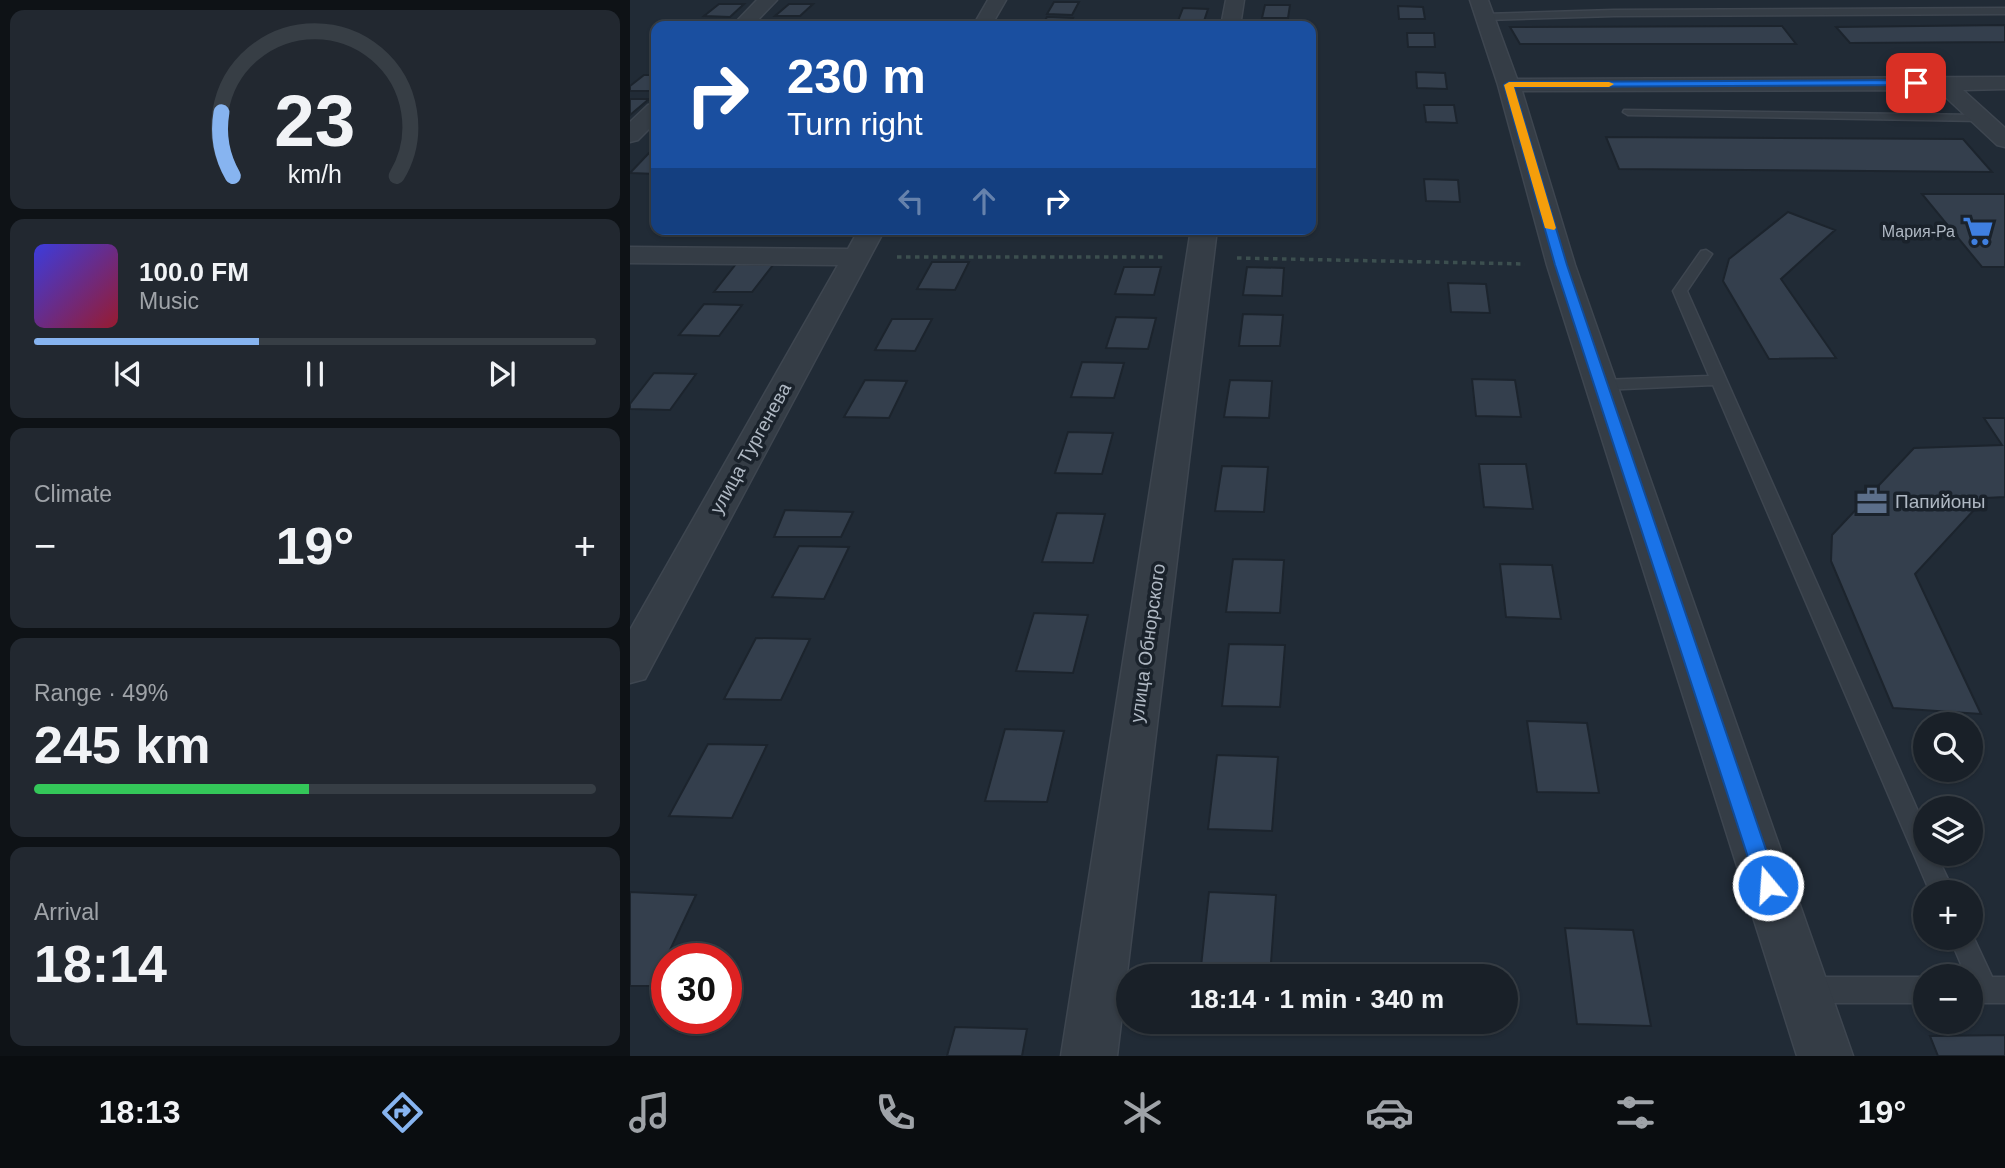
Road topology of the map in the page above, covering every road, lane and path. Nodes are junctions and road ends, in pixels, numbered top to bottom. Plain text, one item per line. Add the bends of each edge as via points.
1 (768, 0) edge
2 (997, 0) edge
3 (1235, 0) edge
4 (1607, 0) edge
5 (1745, 0) edge
6 (1482, 9) edge
7 (2005, 11) edge
8 (1614, 13) junction
9 (1756, 13) junction
10 (746, 21) edge
11 (985, 21) edge
12 (1232, 21) edge
13 (1943, 83) junction
14 (2005, 83) edge
15 (1509, 85) junction
16 (1628, 112) dead end
17 (651, 115) edge
18 (1981, 118) junction
19 (630, 135) edge
20 (2005, 140) edge
21 (1203, 235) edge
22 (864, 243) edge
23 (1706, 254) dead end
24 (630, 255) edge
25 (1718, 380) junction
26 (1601, 386) junction
27 (630, 667) edge
28 (1913, 827) edge
29 (1968, 950) edge
30 (1803, 990) junction
31 (1913, 990) edge
32 (1987, 990) edge
33 (1089, 1056) edge
34 (1825, 1056) edge

1 - 10 street
2 - 11 street
3 - 12 street
4 - 8 lane
5 - 9 lane
6 - 8 lane
6 - 15 street
7 - 9 lane
8 - 9 lane
13 - 14 street
13 - 15 street
13 - 18 street
15 - 26 street
16 - 18 lane
17 - 19 street
18 - 20 street
21 - 33 street, улица Обнорского
22 - 24 street
22 - 27 street, улица Тургенева
23 - 25 lane via 1680,292
25 - 26 lane
25 - 28 lane
26 - 30 street
29 - 32 lane
30 - 31 lane
30 - 34 street

